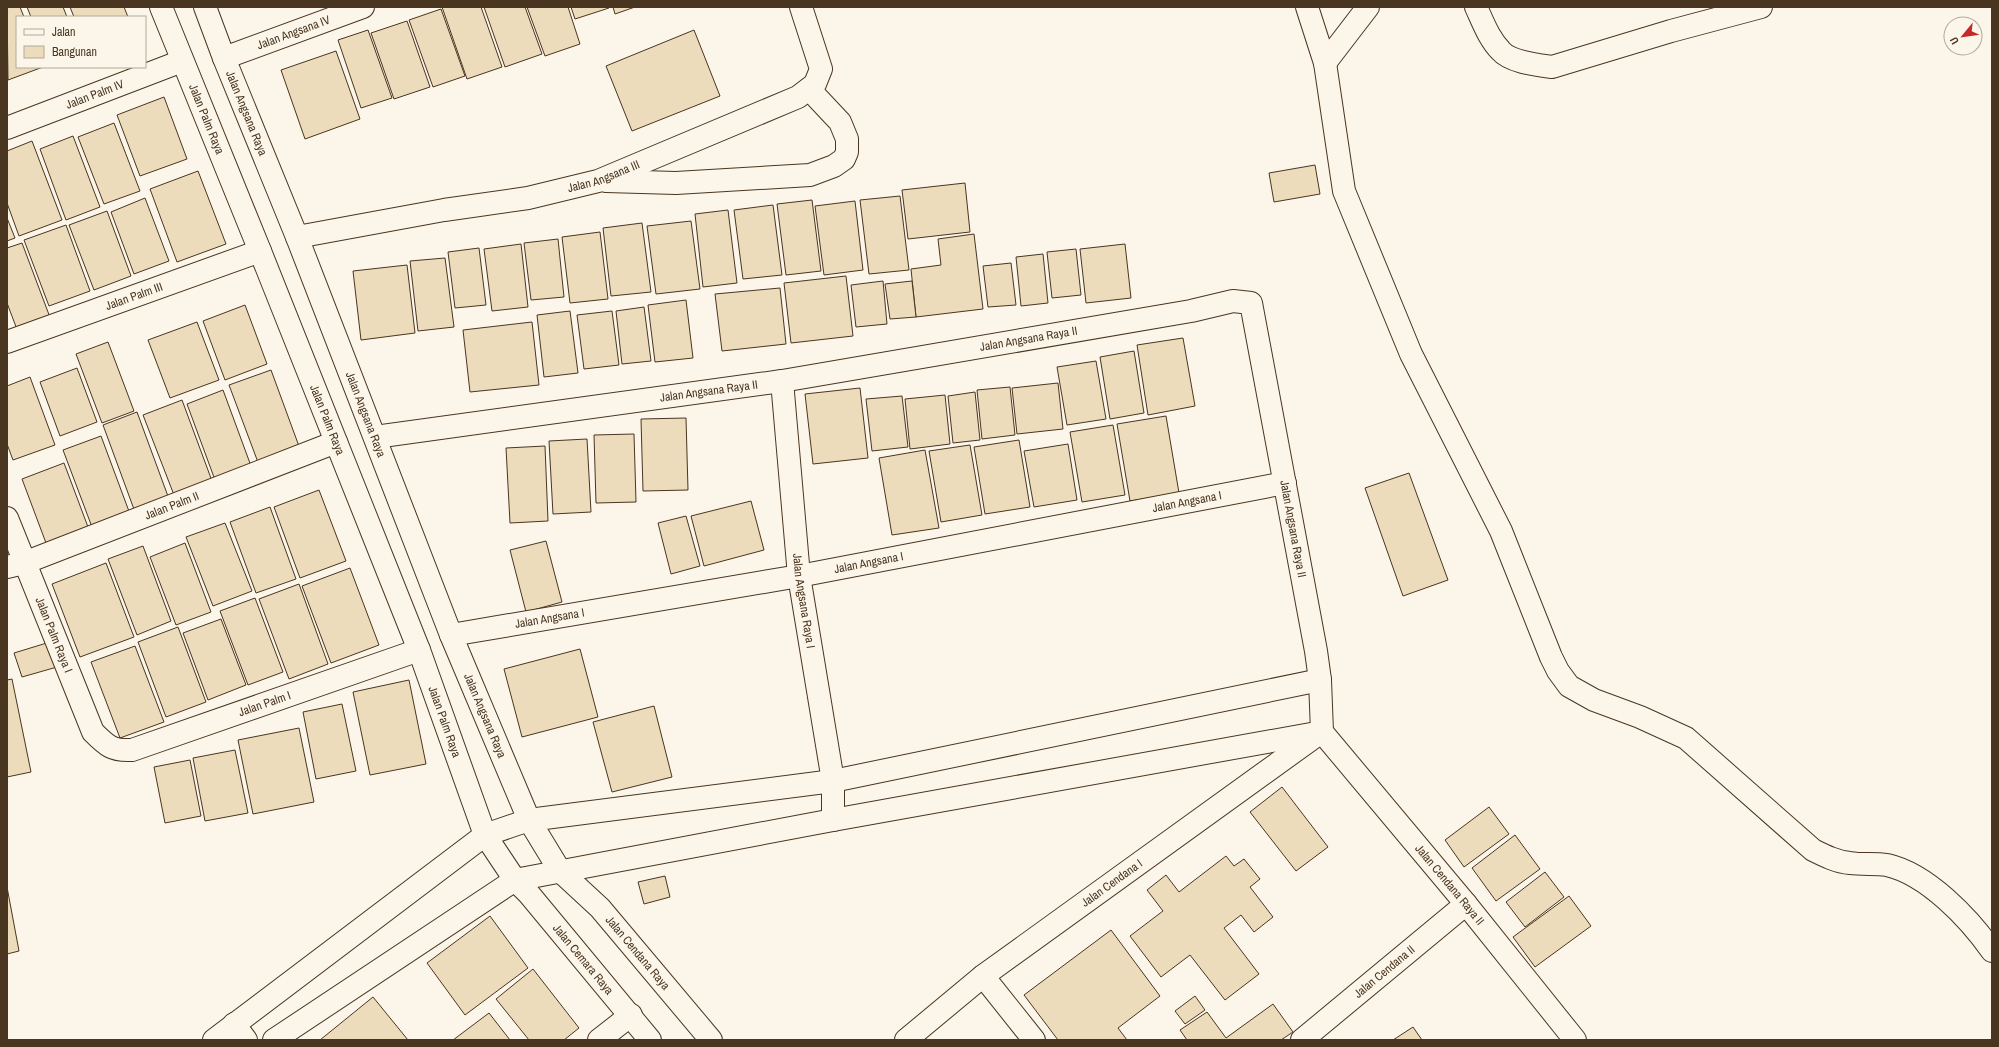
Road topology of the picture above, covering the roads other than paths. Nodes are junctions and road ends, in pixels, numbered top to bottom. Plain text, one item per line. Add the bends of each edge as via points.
1 (161, 7) edge
2 (205, 7) edge
3 (363, 7) edge
4 (801, 7) edge
5 (1307, 7) edge
6 (1368, 7) edge
7 (1476, 7) edge
8 (1761, 7) edge
9 (224, 58) junction
10 (182, 61) junction
11 (1325, 63) junction
12 (809, 89) junction
13 (7, 128) edge
14 (598, 181) junction
15 (297, 237) junction
16 (260, 251) junction
17 (7, 342) edge
18 (782, 381) junction
19 (375, 437) junction
20 (336, 442) junction
21 (1284, 483) junction
22 (7, 518) edge
23 (16, 565) edge
24 (799, 576) junction
25 (451, 635) junction
26 (419, 650) junction
27 (1320, 680) junction
28 (1322, 732) junction
29 (109, 747) joint
30 (833, 781) junction
31 (529, 820) junction
32 (833, 820) junction
33 (485, 835) junction
34 (560, 870) junction
35 (515, 880) junction
36 (1466, 904) junction
37 (1992, 951) edge
38 (983, 976) junction
39 (631, 1015) junction
40 (240, 1032) edge
41 (214, 1040) edge
42 (274, 1040) edge
43 (599, 1040) edge
44 (650, 1040) edge
45 (711, 1040) edge
46 (906, 1040) edge
47 (1034, 1040) edge
48 (1302, 1040) edge
49 (1575, 1040) edge

1 - 10 street, Jalan Palm Raya
2 - 9 street, Jalan Angsana Raya
3 - 9 street, Jalan Angsana IV
4 - 12 street, Jalan Angsana III via 821,69 815,84
5 - 11 street
6 - 11 street
7 - 8 street via 1491,38 1502,53 1534,65 1552,67
9 - 15 street, Jalan Angsana Raya
10 - 13 street, Jalan Palm IV
10 - 16 street, Jalan Palm Raya
11 - 37 street via 1344,190 1411,354 1501,532 1551,657 1569,686 1594,700 1686,738 1813,850 1830,859 1885,865 1915,875 1950,904
12 - 14 street, Jalan Angsana III via 798,97
12 - 14 street via 840,122 847,139 844,160 834,166 810,174 676,183
14 - 15 street, Jalan Angsana III via 528,198 444,210
15 - 19 street, Jalan Angsana Raya
16 - 17 street, Jalan Palm III
16 - 20 street, Jalan Palm Raya
18 - 19 street, Jalan Angsana Raya II
18 - 21 street, Jalan Angsana Raya II via 1191,311 1233,301 1251,303
18 - 24 street, Jalan Angsana Raya I
19 - 25 street, Jalan Angsana Raya
20 - 23 street, Jalan Palm II
20 - 26 street, Jalan Palm Raya
21 - 24 street, Jalan Angsana I
21 - 27 street, Jalan Angsana Raya II
22 - 23 street, Jalan Palm Raya I
23 - 29 street, Jalan Palm Raya I via 93,732
24 - 25 street, Jalan Angsana I
24 - 30 street, Jalan Angsana Raya I
25 - 31 street, Jalan Angsana Raya
26 - 29 street, Jalan Palm I via 132,750 119,751
26 - 33 street, Jalan Palm Raya
27 - 28 street, Jalan Angsana Raya II
27 - 30 street
28 - 32 street
28 - 36 street, Jalan Cendana Raya II
28 - 38 street, Jalan Cendana I
30 - 31 street
30 - 32 street, Jalan Angsana Raya I
31 - 33 street
31 - 34 street, Jalan Angsana Raya
32 - 34 street
33 - 35 street, Jalan Palm Raya
33 - 40 street
34 - 35 street
34 - 45 street, Jalan Cendana Raya via 600,908
35 - 39 street, Jalan Cemara Raya
35 - 42 street
36 - 48 street, Jalan Cendana II
36 - 49 street, Jalan Cendana Raya II
38 - 46 street, Jalan Cendana I
38 - 47 street
39 - 43 street
39 - 44 street, Jalan Cemara Raya
40 - 41 street

